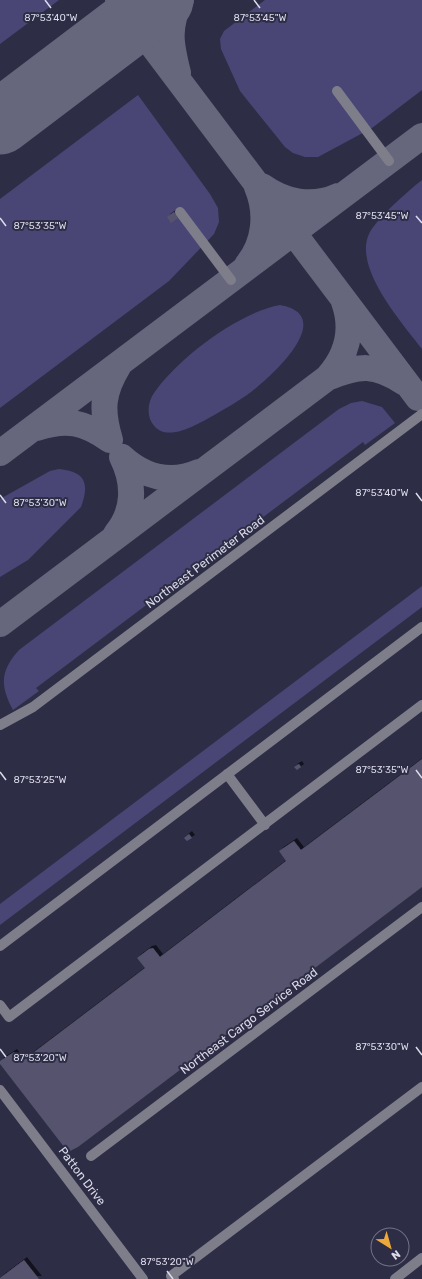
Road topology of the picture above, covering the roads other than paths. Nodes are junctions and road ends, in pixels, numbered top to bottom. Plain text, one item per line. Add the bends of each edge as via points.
1 (338, 91) dead end
2 (389, 161) dead end
3 (180, 212) dead end
4 (231, 280) dead end
5 (422, 414) edge
6 (422, 627) edge
7 (422, 706) edge
8 (0, 726) edge
9 (227, 774) junction
10 (265, 825) junction
11 (422, 907) edge
12 (0, 946) edge
13 (0, 1005) edge
14 (422, 1087) edge
15 (0, 1090) edge
16 (91, 1156) dead end
17 (422, 1258) edge
18 (143, 1279) edge
19 (174, 1279) edge
20 (395, 1279) edge

1 - 2 street
3 - 4 street
5 - 8 street, Northeast Perimeter Road via 33,708
6 - 9 street
7 - 10 street
9 - 10 street
9 - 12 street
10 - 13 street via 9,1017
11 - 16 street, Northeast Cargo Service Road
14 - 19 street via 172,1276
15 - 18 street, Patton Drive
17 - 20 street

